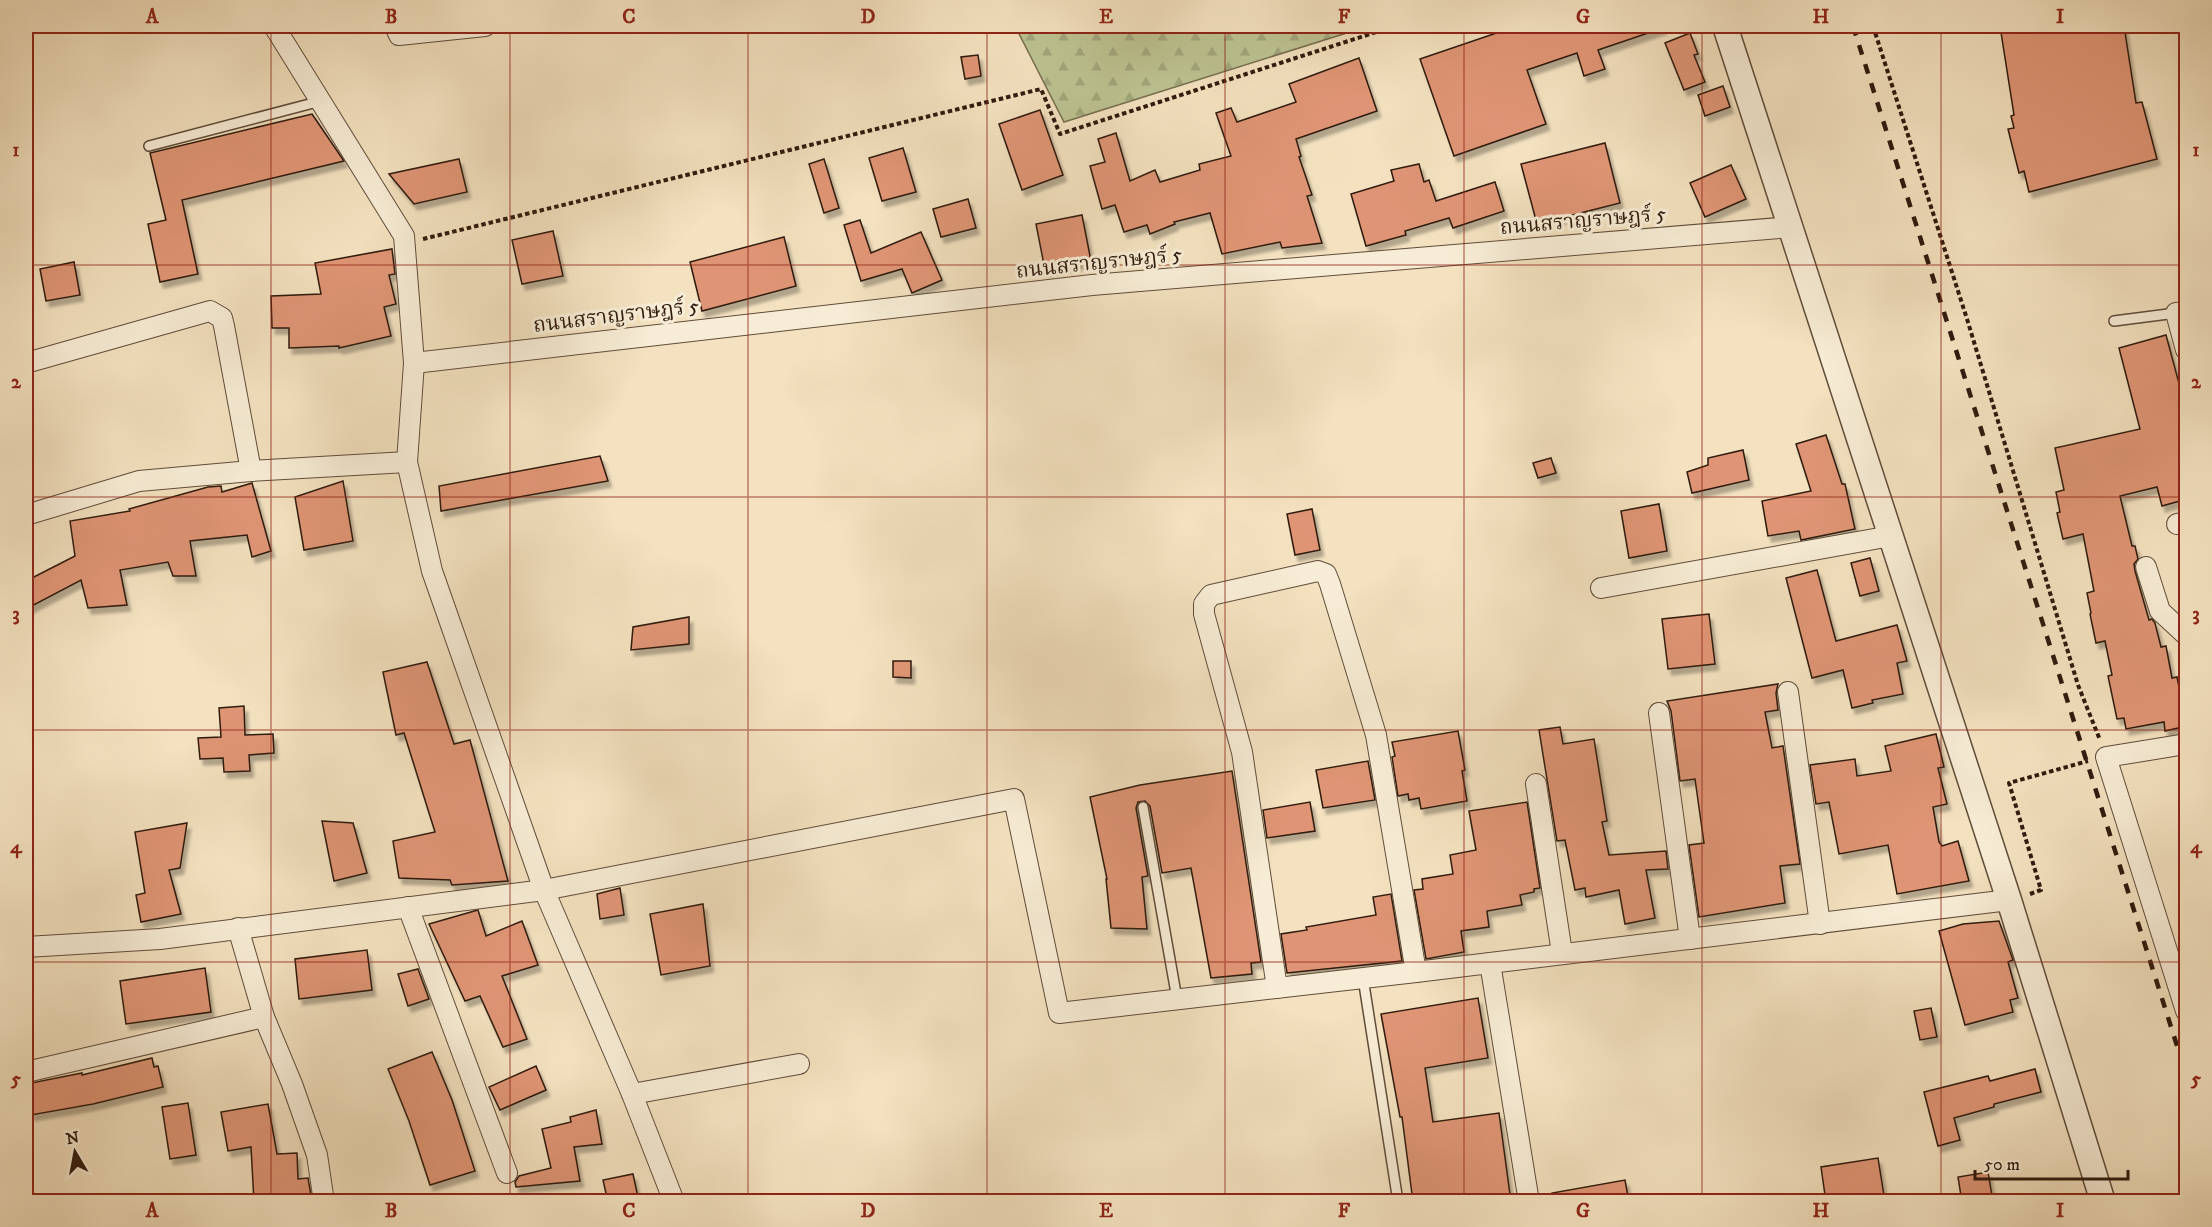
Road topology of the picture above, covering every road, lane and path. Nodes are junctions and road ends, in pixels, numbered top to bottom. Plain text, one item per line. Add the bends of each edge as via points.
1 (274, 26) edge
2 (395, 26) edge
3 (485, 26) edge
4 (1395, 26) edge
5 (1725, 26) edge
6 (1873, 26) edge
7 (321, 101) junction
8 (149, 146) dead end
9 (1791, 227) junction
10 (405, 244) junction
11 (2181, 313) edge
12 (2114, 321) dead end
13 (2187, 350) edge
14 (26, 363) edge
15 (414, 363) junction
16 (407, 462) junction
17 (251, 471) junction
18 (26, 515) edge
19 (1891, 536) junction
20 (2146, 567) dead end
21 (1601, 588) dead end
22 (2187, 635) edge
23 (1788, 692) dead end
24 (1659, 713) dead end
25 (2187, 744) edge
26 (2106, 758) junction
27 (1536, 784) dead end
28 (1143, 807) dead end
29 (544, 890) junction
30 (2009, 900) junction
31 (408, 907) junction
32 (1820, 924) junction
33 (238, 928) junction
34 (1690, 939) junction
35 (26, 947) edge
36 (1562, 953) junction
37 (1490, 963) junction
38 (1416, 972) junction
39 (1363, 978) junction
40 (1277, 988) junction
41 (1177, 999) junction
42 (2187, 1011) edge
43 (264, 1017) junction
44 (798, 1064) dead end
45 (26, 1072) edge
46 (632, 1094) junction
47 (507, 1173) dead end
48 (1397, 1195) dead end
49 (673, 1199) dead end
50 (324, 1202) edge
51 (1529, 1202) edge
52 (2103, 1202) edge

1 - 7 street
2 - 3 street via 399,35
4 - 10 path via 1060,134 1041,89
5 - 9 street
6 - 26 path via 2078,685
7 - 8 lane
7 - 10 street via 405,236
9 - 15 street, ถนนสราญราษฎร์ 5 via 1092,285
9 - 19 street
10 - 15 street
11 - 12 lane
11 - 13 street
14 - 17 street via 210,311 222,318
15 - 16 street
16 - 17 street
16 - 29 street via 432,571
17 - 18 street via 139,481
19 - 21 street
19 - 30 street
20 - 22 street via 2160,611
23 - 32 street
24 - 34 street
25 - 26 street
26 - 30 path via 2009,783 2041,890
26 - 42 street
27 - 36 street
28 - 41 lane
29 - 31 street
29 - 41 street via 1014,799 1059,1013
29 - 46 street
30 - 32 street
30 - 52 street
31 - 33 street
31 - 47 street
32 - 34 street
33 - 35 street via 160,939
33 - 43 street
34 - 36 street
36 - 37 street
37 - 38 street
37 - 51 street
38 - 39 street
38 - 40 street via 1376,735 1330,584 1326,574 1317,571 1211,595 1204,604 1242,752
39 - 40 street
39 - 48 lane
40 - 41 street
43 - 45 street
43 - 50 street via 317,1155
44 - 46 street
46 - 49 street

